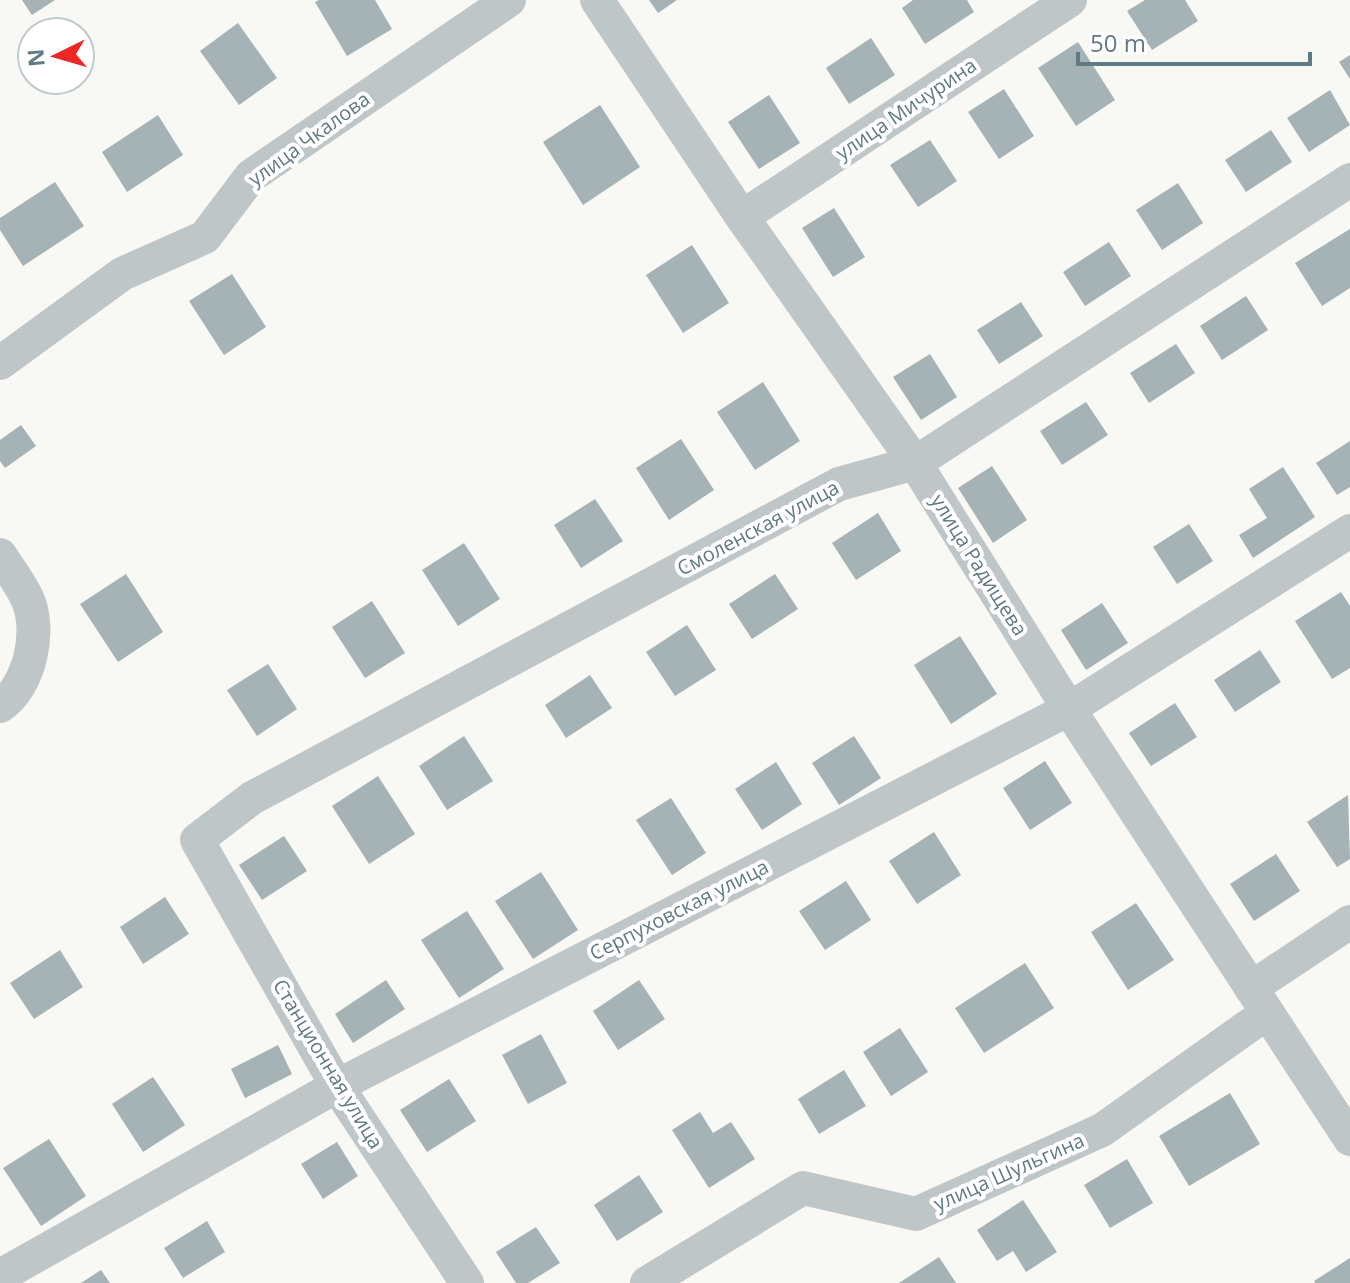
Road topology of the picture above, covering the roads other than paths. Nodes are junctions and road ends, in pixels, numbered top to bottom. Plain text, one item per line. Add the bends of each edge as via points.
1 (509, 0) edge
2 (597, 0) edge
3 (1070, 0) edge
4 (1350, 180) edge
5 (742, 217) junction
6 (0, 363) edge
7 (915, 463) junction
8 (1350, 531) edge
9 (0, 555) edge
10 (0, 706) edge
11 (1069, 709) junction
12 (197, 840) joint
13 (1350, 922) edge
14 (1259, 1001) junction
15 (337, 1086) junction
16 (1350, 1139) edge
17 (0, 1276) edge
18 (467, 1283) edge
19 (647, 1283) edge

1 - 6 street, улица Чкалова via 251,176 205,237 122,274
2 - 5 street, улица Радищева
3 - 5 street, улица Мичурина
4 - 7 street, Смоленская улица
5 - 7 street, улица Радищева
7 - 11 street, улица Радищева
7 - 12 street, Смоленская улица via 839,484 252,798
8 - 11 street, Серпуховская улица
9 - 10 street via 28,600 33,640 26,674
11 - 14 street, улица Радищева
11 - 15 street, Серпуховская улица
12 - 15 street, Станционная улица
13 - 14 street, улица Шульгина
14 - 16 street, улица Радищева
14 - 19 street, улица Шульгина via 1102,1130 916,1214 803,1188
15 - 17 street, Серпуховская улица
15 - 18 street, Станционная улица

